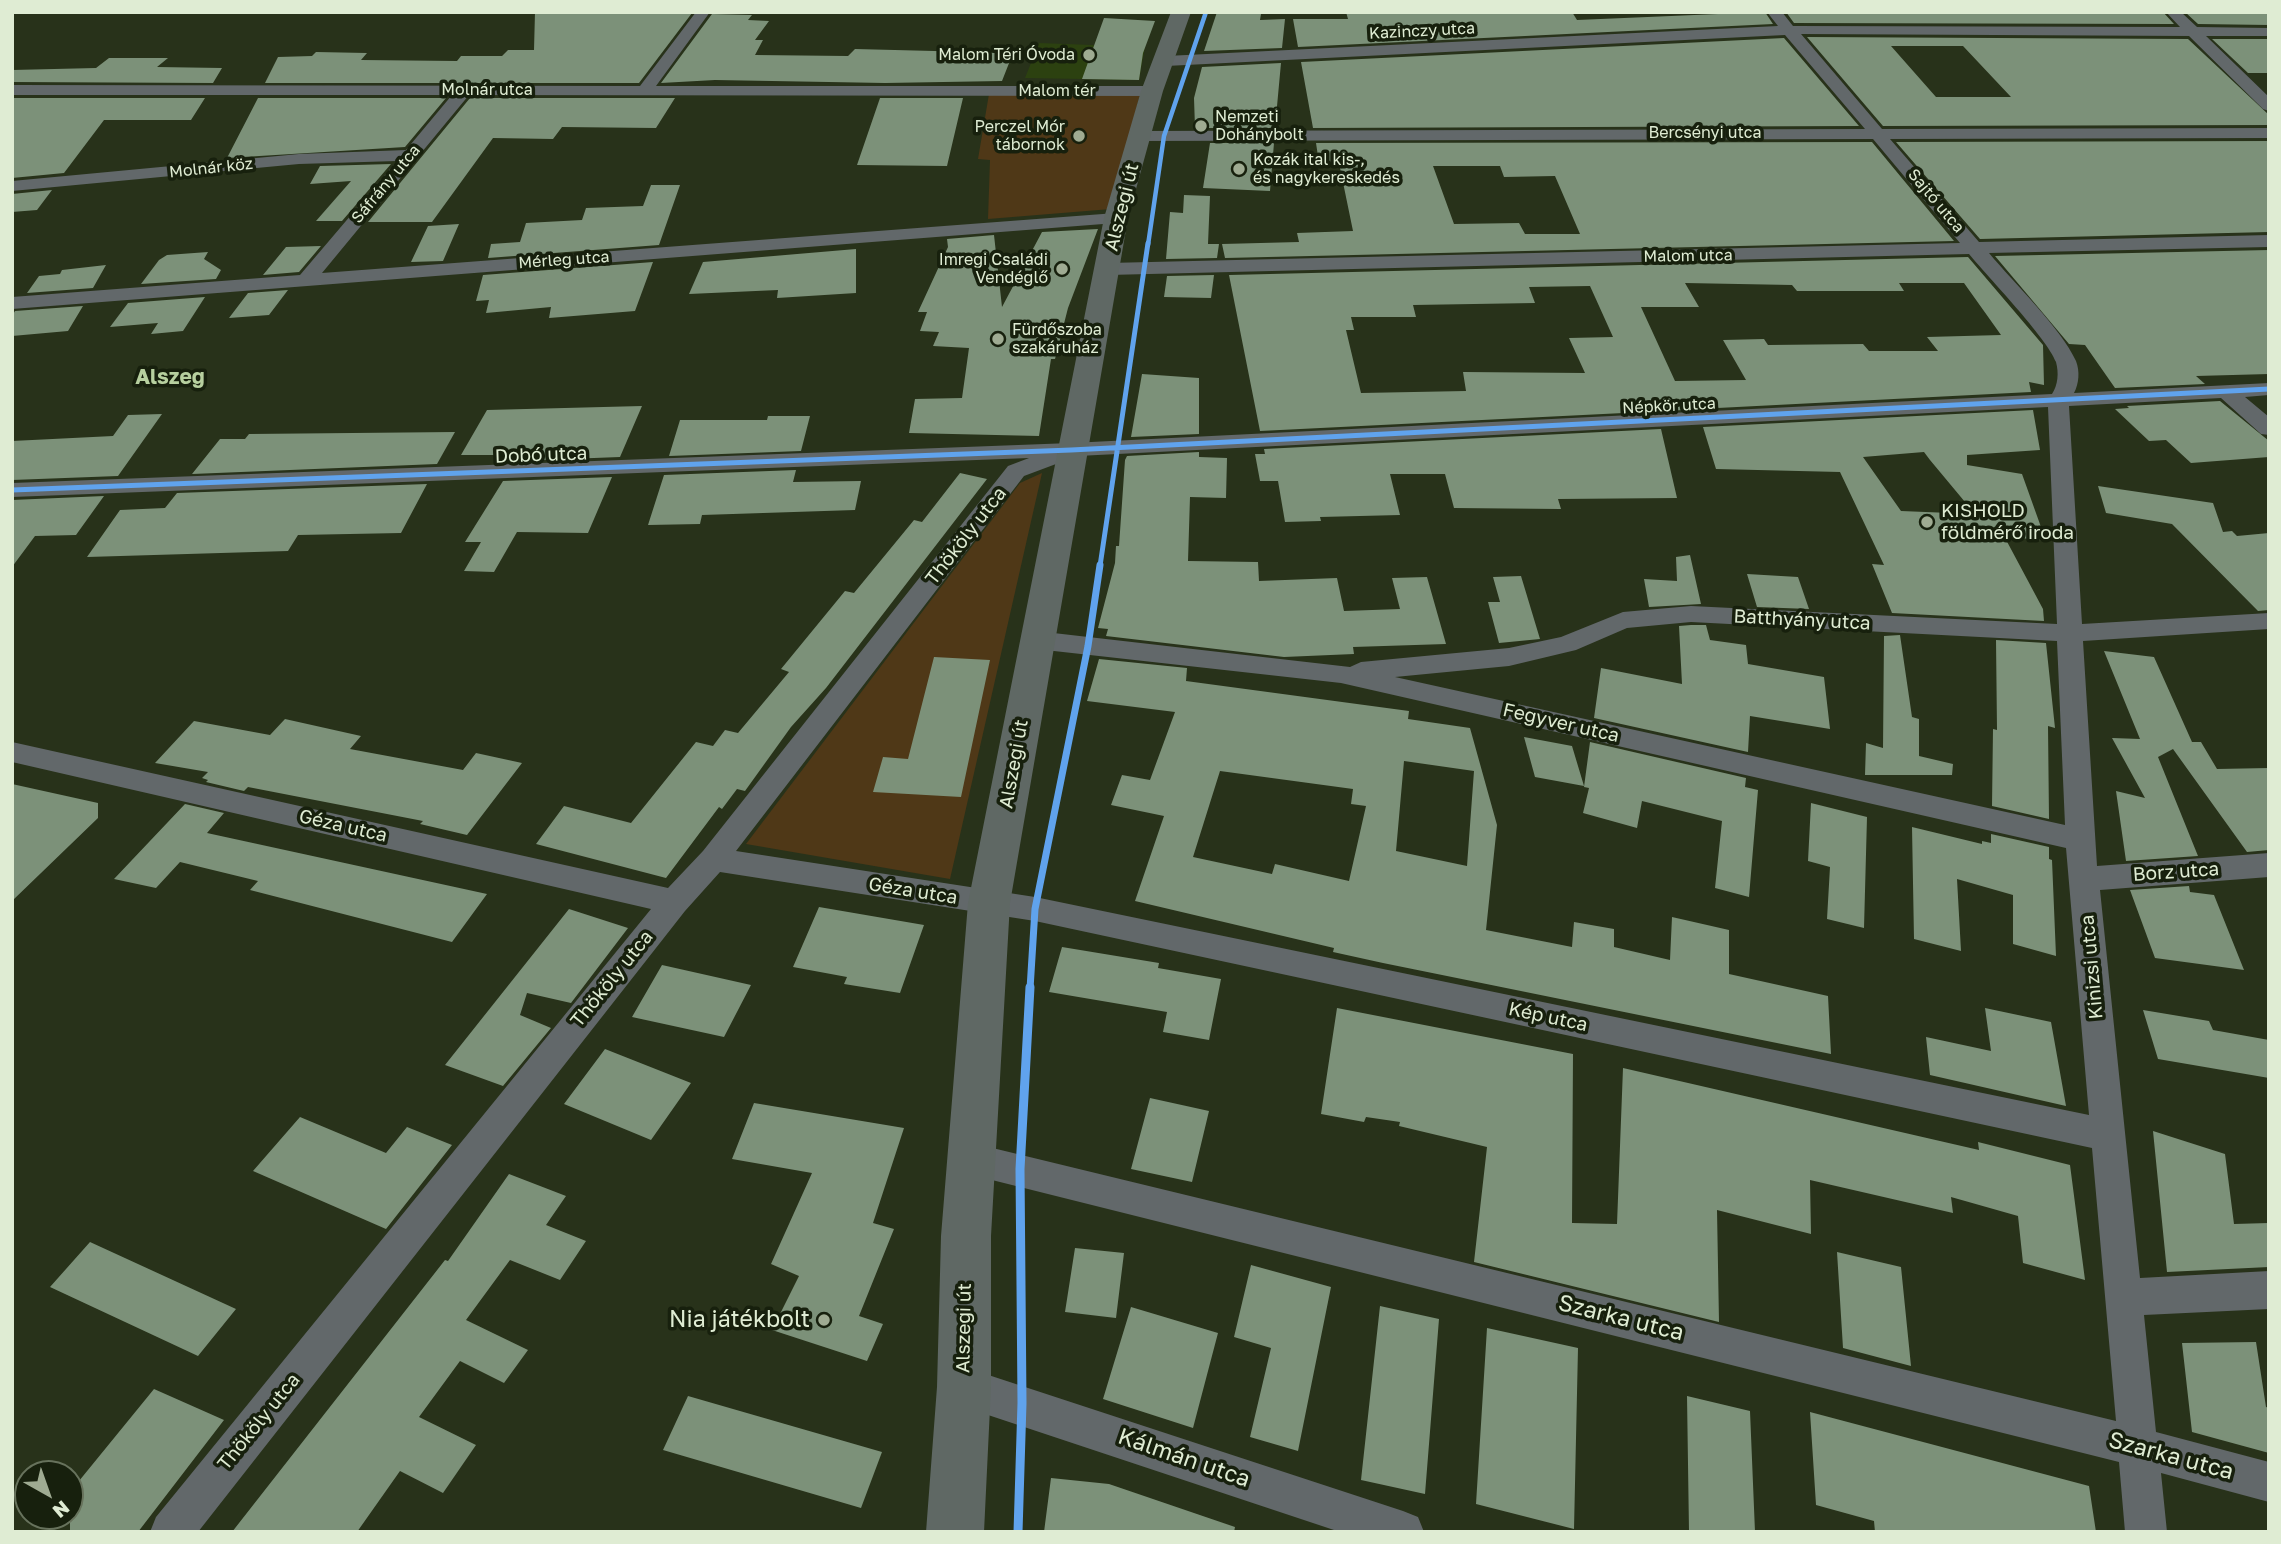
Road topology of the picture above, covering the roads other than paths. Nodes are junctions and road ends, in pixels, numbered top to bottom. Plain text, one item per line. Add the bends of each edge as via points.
1 (703, 12) edge
2 (1181, 12) edge
3 (1774, 12) edge
4 (2173, 12) edge
5 (1790, 30) junction
6 (2193, 32) junction
7 (2269, 32) edge
8 (1159, 76) junction
9 (12, 90) edge
10 (465, 90) junction
11 (645, 90) junction
12 (962, 92) joint
13 (2269, 106) edge
14 (2269, 132) edge
15 (1879, 133) junction
16 (1141, 136) junction
17 (410, 155) junction
18 (12, 186) edge
19 (1116, 218) junction
20 (2269, 241) edge
21 (1976, 249) junction
22 (1108, 269) junction
23 (307, 279) junction
24 (12, 303) edge
25 (2269, 389) edge
26 (2227, 392) junction
27 (2058, 401) junction
28 (2269, 429) edge
29 (1071, 450) junction
30 (12, 490) edge
31 (2269, 621) edge
32 (2069, 633) junction
33 (1036, 640) junction
34 (1341, 674) junction
35 (12, 752) edge
36 (2080, 840) junction
37 (713, 859) junction
38 (2269, 865) edge
39 (2084, 879) junction
40 (674, 902) junction
41 (989, 903) junction
42 (2107, 1135) junction
43 (972, 1158) junction
44 (2269, 1290) edge
45 (2124, 1297) junction
46 (964, 1387) junction
47 (2139, 1447) junction
48 (2269, 1482) edge
49 (171, 1532) edge
50 (955, 1532) edge
51 (1403, 1532) edge
52 (2147, 1532) edge

1 - 11 street
2 - 8 main road, Alszegi út
3 - 5 street, Sajtó utca
4 - 6 street
5 - 6 street, Kazinczy utca
5 - 8 street, Kazinczy utca
5 - 15 street, Sajtó utca
6 - 7 street, Kazinczy utca
6 - 13 street
8 - 12 street, Malom tér
8 - 16 main road, Alszegi út
9 - 10 street, Molnár utca
10 - 11 street, Molnár utca
10 - 17 street, Sáfrány utca
11 - 12 street, Molnár utca
14 - 15 street, Bercsényi utca
15 - 16 street, Bercsényi utca
15 - 21 street, Sajtó utca
16 - 19 main road, Alszegi út
17 - 18 street, Molnár köz via 299,159
17 - 23 street, Sáfrány utca
19 - 22 main road, Alszegi út
19 - 23 street, Mérleg utca
20 - 21 street, Malom utca
21 - 22 street, Malom utca
21 - 27 street, Sajtó utca via 2026,306 2066,362 2068,385
22 - 29 main road, Alszegi út
23 - 24 street, Mérleg utca
25 - 26 street, Népkör utca
26 - 27 street, Népkör utca
26 - 28 street
27 - 29 street, Népkör utca
27 - 32 street, Kinizsi utca
29 - 30 street, Dobó utca
29 - 33 main road, Alszegi út
29 - 37 street, Thököly utca via 1017,471
31 - 32 street, Batthyány utca
32 - 34 street, Batthyány utca via 1691,614 1623,620 1567,644 1509,657
32 - 36 street, Kinizsi utca
33 - 34 street, Fegyver utca
33 - 41 main road, Alszegi út
34 - 36 street, Fegyver utca
35 - 40 street, Géza utca
36 - 39 street, Kinizsi utca
37 - 40 street, Thököly utca
37 - 41 street, Géza utca
38 - 39 street, Borz utca
39 - 42 street, Kinizsi utca
40 - 49 street, Thököly utca
41 - 42 street, Kép utca via 1169,936
41 - 43 main road, Alszegi út
42 - 45 street, Kinizsi utca
43 - 46 main road, Alszegi út
43 - 47 street, Szarka utca
44 - 45 street
45 - 47 street, Kinizsi utca
46 - 50 main road, Alszegi út
46 - 51 street, Kálmán utca
47 - 48 street, Szarka utca
47 - 52 street, Kinizsi utca

